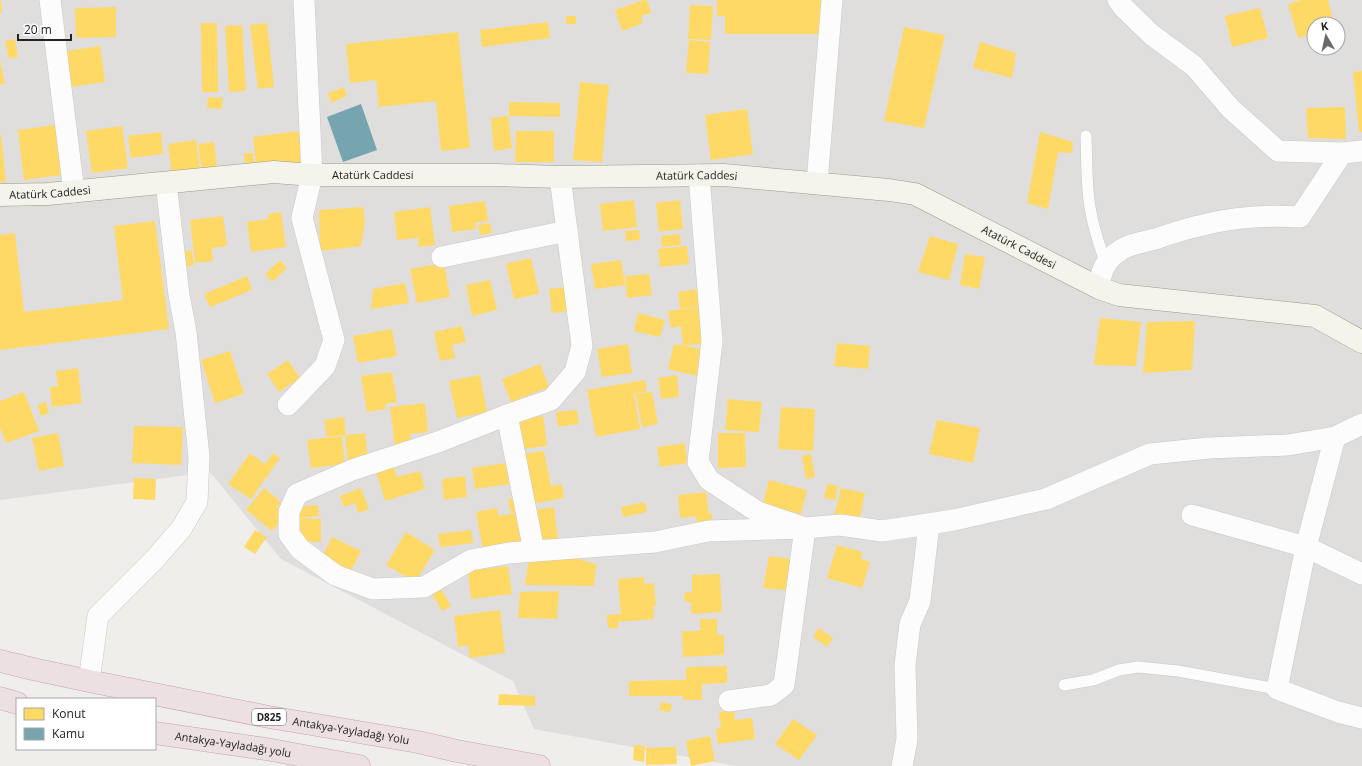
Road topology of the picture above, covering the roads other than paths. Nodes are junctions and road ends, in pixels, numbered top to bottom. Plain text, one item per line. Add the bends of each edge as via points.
1 (50, 0) edge
2 (304, 0) edge
3 (832, 0) edge
4 (1118, 0) edge
5 (1086, 136) dead end
6 (1352, 152) edge
7 (312, 175) junction
8 (699, 175) junction
9 (560, 177) junction
10 (166, 183) junction
11 (817, 183) junction
12 (74, 192) junction
13 (0, 195) edge
14 (567, 231) junction
15 (442, 257) dead end
16 (1106, 264) junction
17 (1099, 288) junction
18 (1362, 342) edge
19 (288, 405) dead end
20 (508, 415) junction
21 (1362, 424) edge
22 (1335, 438) junction
23 (1192, 515) dead end
24 (929, 524) junction
25 (805, 528) junction
26 (1306, 547) junction
27 (534, 551) junction
28 (1362, 574) edge
29 (0, 661) edge
30 (89, 681) junction
31 (1064, 685) dead end
32 (1277, 689) junction
33 (0, 698) edge
34 (730, 701) dead end
35 (16, 703) edge
36 (1362, 718) edge
37 (156, 733) edge
38 (359, 766) edge
39 (539, 766) edge
40 (902, 766) edge

1 - 12 street
2 - 7 street
3 - 11 street
4 - 6 street via 1152,35 1194,66 1230,109 1278,151
5 - 16 lane via 1090,207
6 - 16 street via 1300,217 1256,217 1202,225 1126,247
7 - 9 main road, Atatürk Caddesi
7 - 10 main road, Atatürk Caddesi via 274,172
7 - 19 street via 302,218 334,340 325,366
8 - 9 main road, Atatürk Caddesi
8 - 11 main road, Atatürk Caddesi
8 - 25 street via 712,341 698,462 709,480 758,512
9 - 14 street
10 - 12 main road, Atatürk Caddesi
10 - 30 street via 179,295 186,332 199,457 197,502 181,529 163,550 98,616
11 - 17 main road, Atatürk Caddesi via 914,194
12 - 13 main road, Atatürk Caddesi
14 - 15 street
14 - 20 street via 582,346 575,372 551,400
16 - 17 street
17 - 18 main road, Atatürk Caddesi via 1119,295 1315,316
20 - 27 street
20 - 27 street via 438,442 352,470 296,494 289,512 289,534 300,549 335,575 373,589 424,587 471,560 508,552
21 - 22 street
22 - 24 street via 1288,445 1209,448 1150,454 1046,499
22 - 26 street
23 - 26 street
24 - 25 street via 882,531 840,525
24 - 40 street via 920,601 910,624 904,665 908,739
25 - 27 street via 708,531 655,542
25 - 34 street via 784,685 771,695
26 - 28 street
26 - 32 street
29 - 30 highway, Antakya-Yayladağı Yolu / D825
30 - 39 highway, Antakya-Yayladağı Yolu / D825
31 - 32 lane via 1086,682 1127,668 1138,667 1178,671
32 - 36 street via 1338,712
33 - 35 highway
37 - 38 highway, Antakya-Yayladağı yolu

